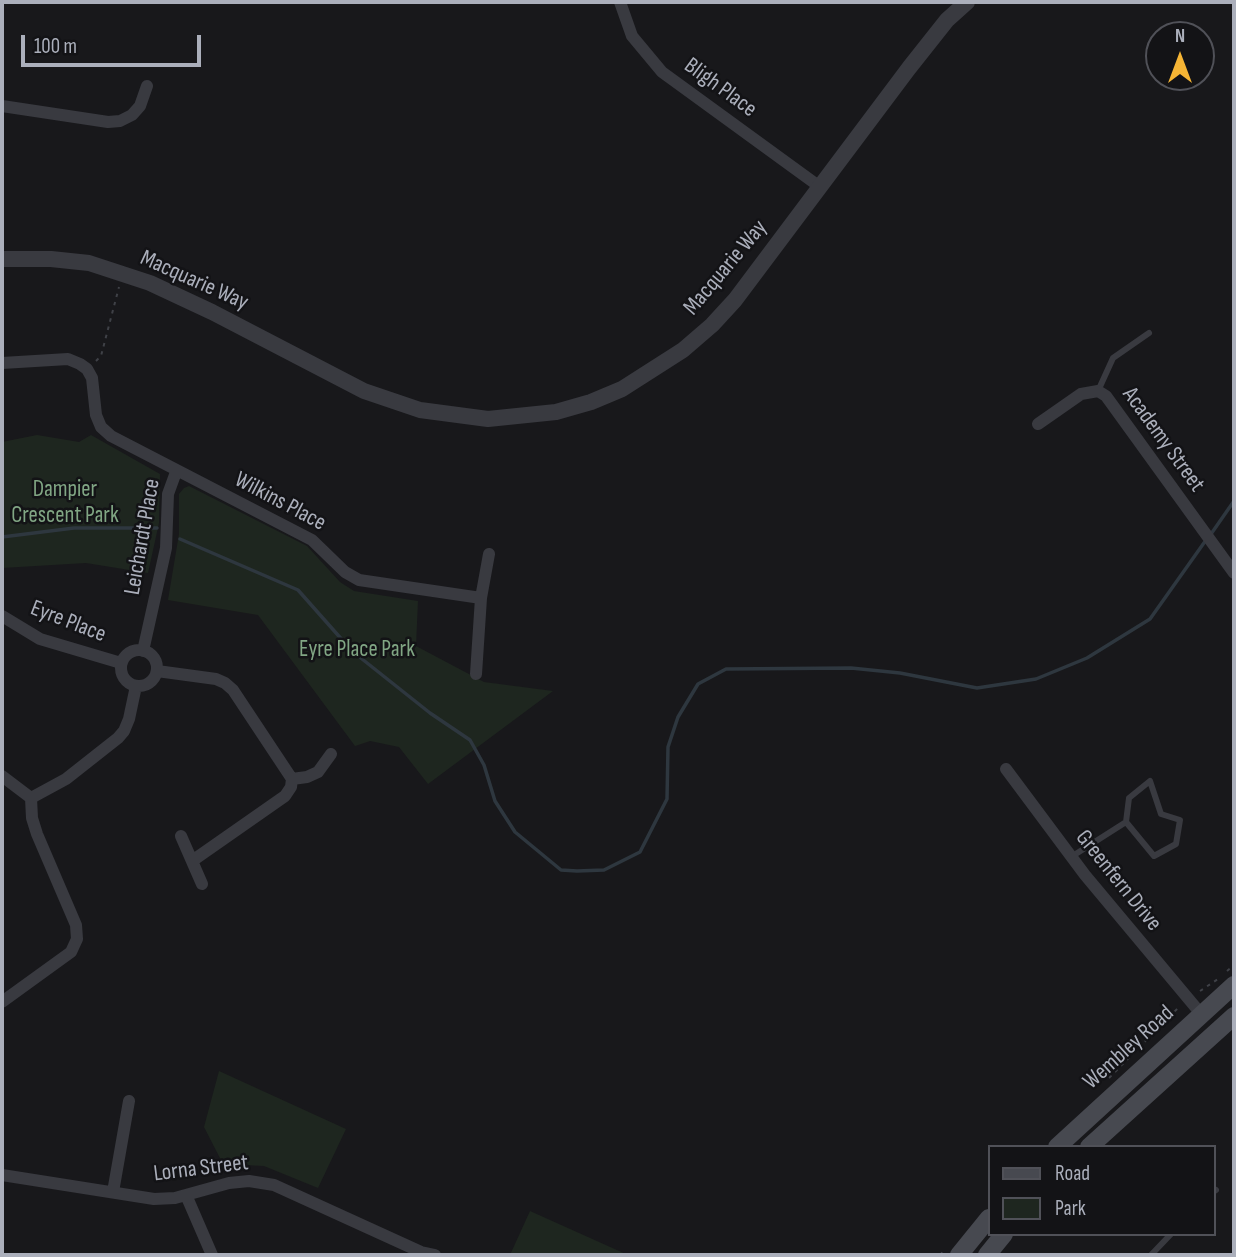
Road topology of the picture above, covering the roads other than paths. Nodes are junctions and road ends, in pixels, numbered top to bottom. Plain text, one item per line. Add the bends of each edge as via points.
1 (620, 2) edge
2 (967, 2) edge
3 (147, 86) dead end
4 (2, 106) edge
5 (820, 187) junction
6 (2, 259) edge
7 (1149, 332) dead end
8 (2, 363) edge
9 (1098, 391) junction
10 (1038, 425) dead end
11 (176, 471) junction
12 (489, 554) dead end
13 (1234, 572) edge
14 (481, 598) junction
15 (2, 616) edge
16 (143, 651) junction
17 (121, 663) junction
18 (157, 671) junction
19 (475, 674) dead end
20 (136, 686) junction
21 (331, 754) dead end
22 (1006, 769) dead end
23 (2, 776) edge
24 (292, 779) junction
25 (32, 798) junction
26 (1126, 822) junction
27 (181, 836) dead end
28 (1071, 857) junction
29 (192, 861) junction
30 (202, 884) dead end
31 (1234, 985) edge
32 (2, 1002) edge
33 (1202, 1015) junction
34 (1234, 1016) edge
35 (1155, 1058) junction
36 (1169, 1074) junction
37 (128, 1101) dead end
38 (1059, 1145) edge
39 (1091, 1145) edge
40 (2, 1175) edge
41 (113, 1192) junction
42 (186, 1195) junction
43 (988, 1219) edge
44 (1002, 1236) edge
45 (1169, 1236) edge
46 (212, 1255) edge
47 (435, 1255) edge
48 (959, 1255) edge
49 (987, 1255) edge
50 (1151, 1255) edge

1 - 5 street, Bligh Place via 632,36 662,72
2 - 5 street, Macquarie Way via 947,20
3 - 4 street via 140,106 120,121
5 - 6 street, Macquarie Way via 735,300 683,350 622,389 591,402 521,417 453,415 393,402 363,391 174,292 89,263
7 - 9 lane via 1114,359
8 - 11 street, Wilkins Place via 68,359 87,369 101,427
9 - 10 street, Academy Street via 1081,394
9 - 13 street, Academy Street
11 - 14 street, Wilkins Place via 312,540 359,580
11 - 16 street, Leichardt Place via 169,494 166,548
12 - 14 street
14 - 19 street
15 - 17 street, Eyre Place via 40,639
16 - 17 street via 132,652
16 - 18 street via 152,656
17 - 20 street via 122,675
18 - 20 street via 147,685
18 - 24 street via 225,683
20 - 25 street via 129,719 118,738 66,779
21 - 24 street via 318,772
22 - 28 street, Greenfern Drive
23 - 25 street
24 - 29 street via 285,796
25 - 32 street via 37,834 76,925 77,939 71,952
26 - 26 lane via 1129,798 1150,781 1161,814 1180,820 1176,844 1154,856
26 - 28 lane
27 - 29 street
28 - 33 street, Greenfern Drive
29 - 30 street
31 - 33 main road, Wembley Road
33 - 35 main road, Wembley Road
34 - 36 main road, Wembley Road
35 - 36 main road
35 - 38 main road, Wembley Road
36 - 39 main road, Wembley Road
37 - 41 street
40 - 41 street, Lorna Street
41 - 42 street, Lorna Street via 154,1199
42 - 46 street
42 - 47 street, Lorna Street via 229,1183 274,1185
43 - 48 main road
44 - 49 main road
45 - 50 lane

